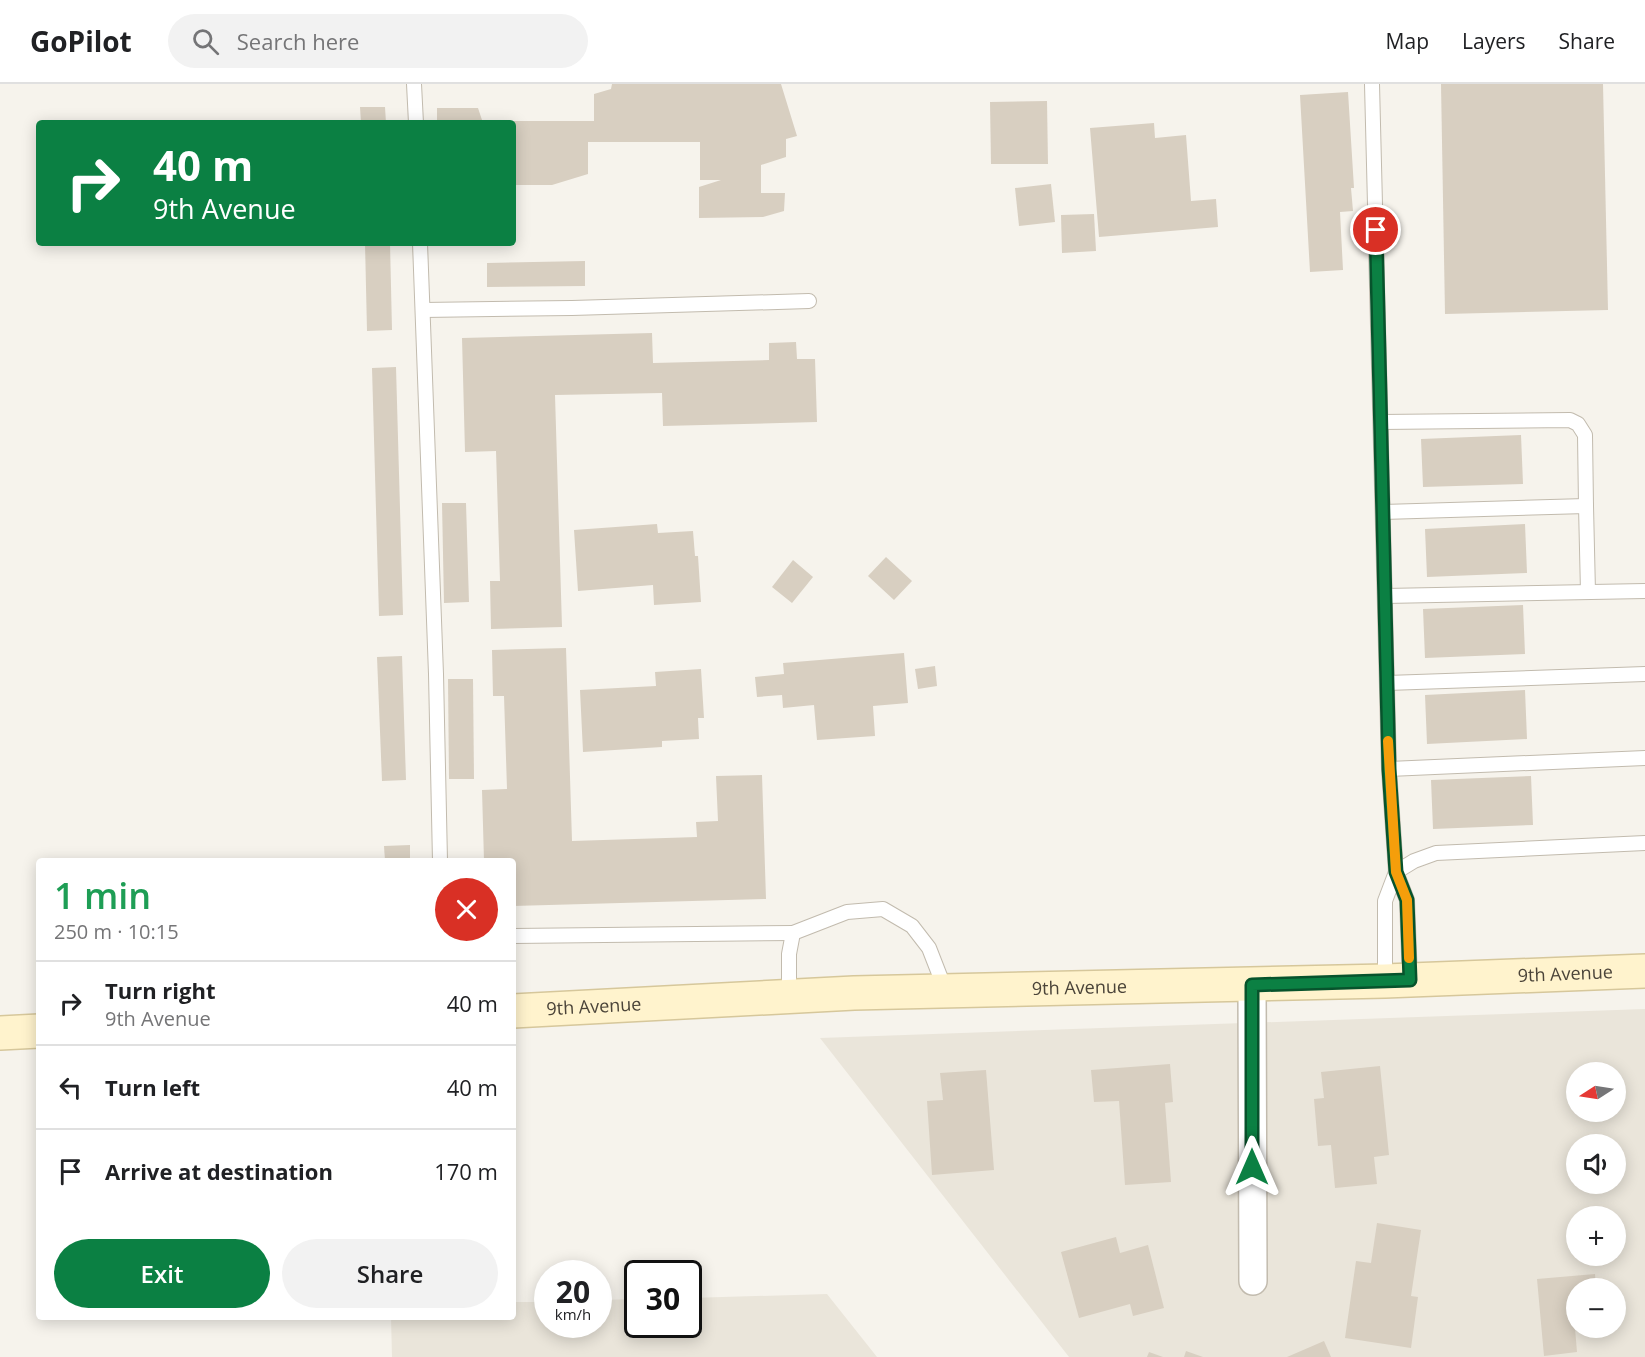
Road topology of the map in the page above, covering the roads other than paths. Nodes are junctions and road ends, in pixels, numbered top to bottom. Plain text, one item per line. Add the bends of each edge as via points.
1 (414, 84) edge
2 (1372, 84) edge
3 (416, 120) edge
4 (420, 246) edge
5 (809, 301) dead end
6 (423, 310) junction
7 (1381, 422) junction
8 (1586, 506) junction
9 (1383, 512) junction
10 (1645, 591) edge
11 (1588, 592) junction
12 (1384, 596) junction
13 (1645, 674) edge
14 (1387, 683) junction
15 (1645, 758) edge
16 (1389, 769) junction
17 (1645, 843) edge
18 (440, 858) edge
19 (1396, 872) junction
20 (793, 933) junction
21 (516, 936) edge
22 (1645, 971) edge
23 (1398, 981) junction
24 (1252, 985) junction
25 (946, 991) junction
26 (789, 997) junction
27 (516, 1011) edge
28 (36, 1031) edge
29 (0, 1033) edge
30 (1253, 1281) dead end

1 - 3 lane
2 - 7 lane
4 - 6 lane
5 - 6 lane
6 - 18 lane
7 - 8 lane via 1570,420 1585,435
7 - 9 lane
8 - 9 lane
8 - 11 lane
9 - 12 lane
10 - 11 lane
11 - 12 lane
12 - 14 lane
13 - 14 lane
14 - 16 lane
15 - 16 lane
16 - 19 lane
17 - 19 lane via 1436,853
19 - 23 lane via 1407,900
19 - 23 lane via 1385,901
20 - 21 lane
20 - 25 lane via 847,912 883,909 912,926 929,948
20 - 26 lane
22 - 23 street, 9th Avenue
23 - 24 street, 9th Avenue
24 - 25 street, 9th Avenue
24 - 30 street
25 - 26 street, 9th Avenue
26 - 27 street, 9th Avenue
28 - 29 street

